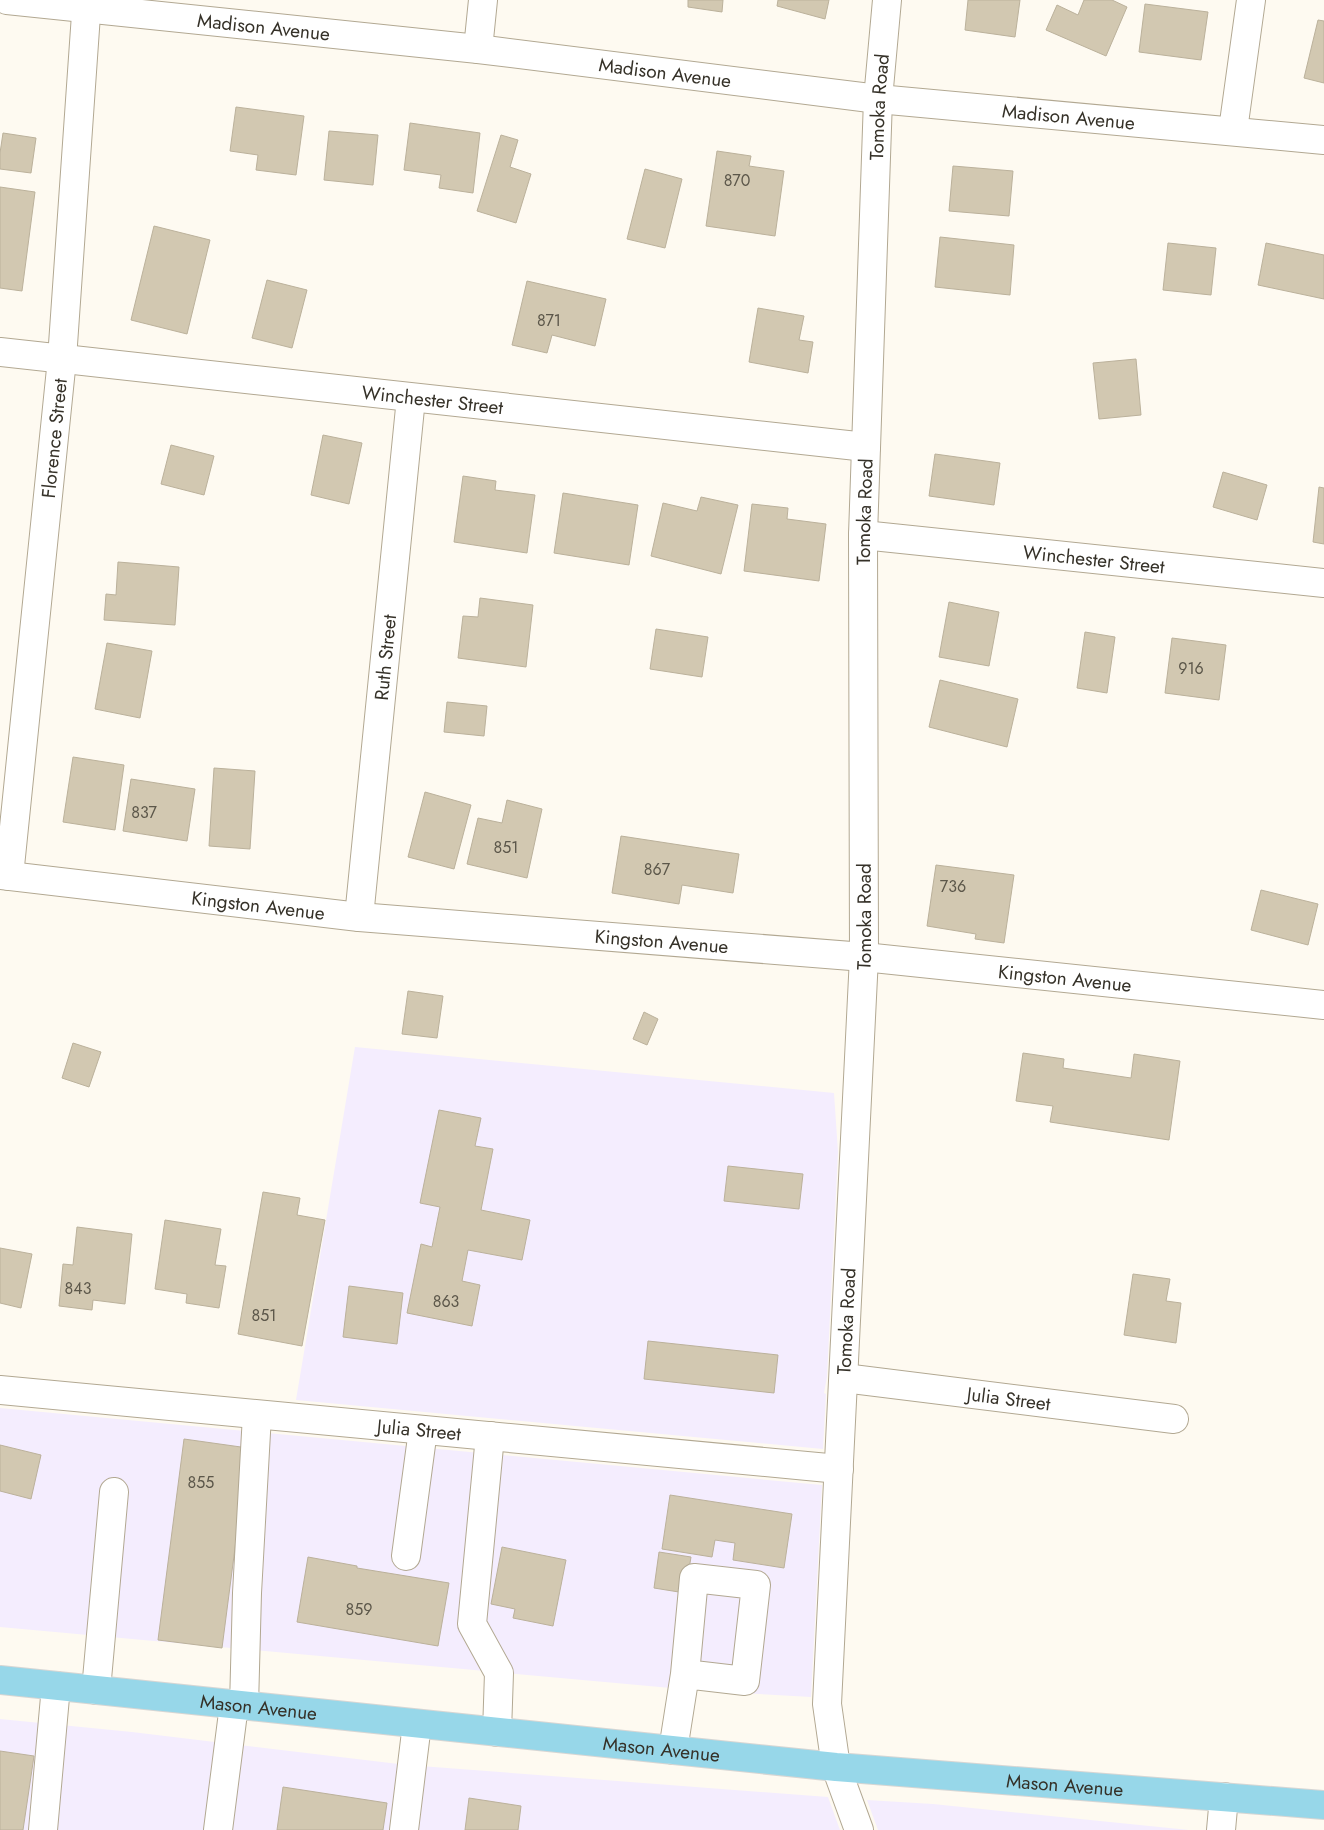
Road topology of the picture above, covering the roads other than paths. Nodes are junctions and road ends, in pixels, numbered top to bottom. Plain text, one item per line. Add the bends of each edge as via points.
1 (7, 0) edge
2 (483, 0) edge
3 (887, 0) edge
4 (1250, 0) edge
5 (87, 5) edge
6 (478, 49) junction
7 (878, 99) junction
8 (1233, 130) junction
9 (1324, 140) edge
10 (0, 352) edge
11 (62, 359) junction
12 (411, 398) junction
13 (866, 447) junction
14 (863, 535) junction
15 (1324, 583) edge
16 (4, 876) edge
17 (359, 917) junction
18 (864, 957) junction
19 (1324, 1005) edge
20 (844, 1378) junction
21 (0, 1390) edge
22 (258, 1415) junction
23 (1174, 1418) dead end
24 (423, 1430) junction
25 (490, 1436) junction
26 (839, 1469) junction
27 (114, 1492) dead end
28 (406, 1556) dead end
29 (685, 1674) dead end
30 (0, 1680) edge
31 (56, 1686) junction
32 (96, 1690) junction
33 (239, 1705) junction
34 (417, 1724) junction
35 (497, 1732) junction
36 (674, 1750) junction
37 (836, 1767) junction
38 (1224, 1797) junction
39 (1324, 1805) edge
40 (43, 1830) edge
41 (218, 1830) edge
42 (404, 1830) edge
43 (859, 1830) edge
44 (1221, 1830) edge

1 - 5 street, Madison Avenue
2 - 6 street
3 - 7 street, Tomoka Road
4 - 8 street
5 - 6 street, Madison Avenue
5 - 11 street, Florence Street
6 - 7 street, Madison Avenue
7 - 8 street, Madison Avenue
7 - 13 street, Tomoka Road
8 - 9 street, Madison Avenue
10 - 11 street, Winchester Street
11 - 12 street, Winchester Street
11 - 16 street, Florence Street
12 - 13 street, Winchester Street
12 - 17 street, Ruth Street
13 - 14 street, Tomoka Road
14 - 15 street, Winchester Street
14 - 18 street, Tomoka Road
16 - 17 street, Kingston Avenue
17 - 18 street, Kingston Avenue
18 - 19 street, Kingston Avenue
18 - 20 street, Tomoka Road
20 - 23 street, Julia Street
20 - 26 street, Tomoka Road
21 - 22 street, Julia Street
22 - 24 street, Julia Street
22 - 33 street
24 - 25 street, Julia Street
24 - 28 street
25 - 26 street, Julia Street
25 - 35 street via 472,1624 498,1673
26 - 37 street, Tomoka Road via 827,1704
27 - 32 street
29 - 36 street
30 - 31 main road, Mason Avenue
31 - 32 main road, Mason Avenue
31 - 40 street
32 - 33 main road, Mason Avenue
33 - 34 main road, Mason Avenue
33 - 41 street
34 - 35 main road, Mason Avenue
34 - 42 street
35 - 36 main road, Mason Avenue
36 - 37 main road, Mason Avenue
37 - 38 main road, Mason Avenue
37 - 43 street, Tomoka Road
38 - 39 main road, Mason Avenue
38 - 44 street

